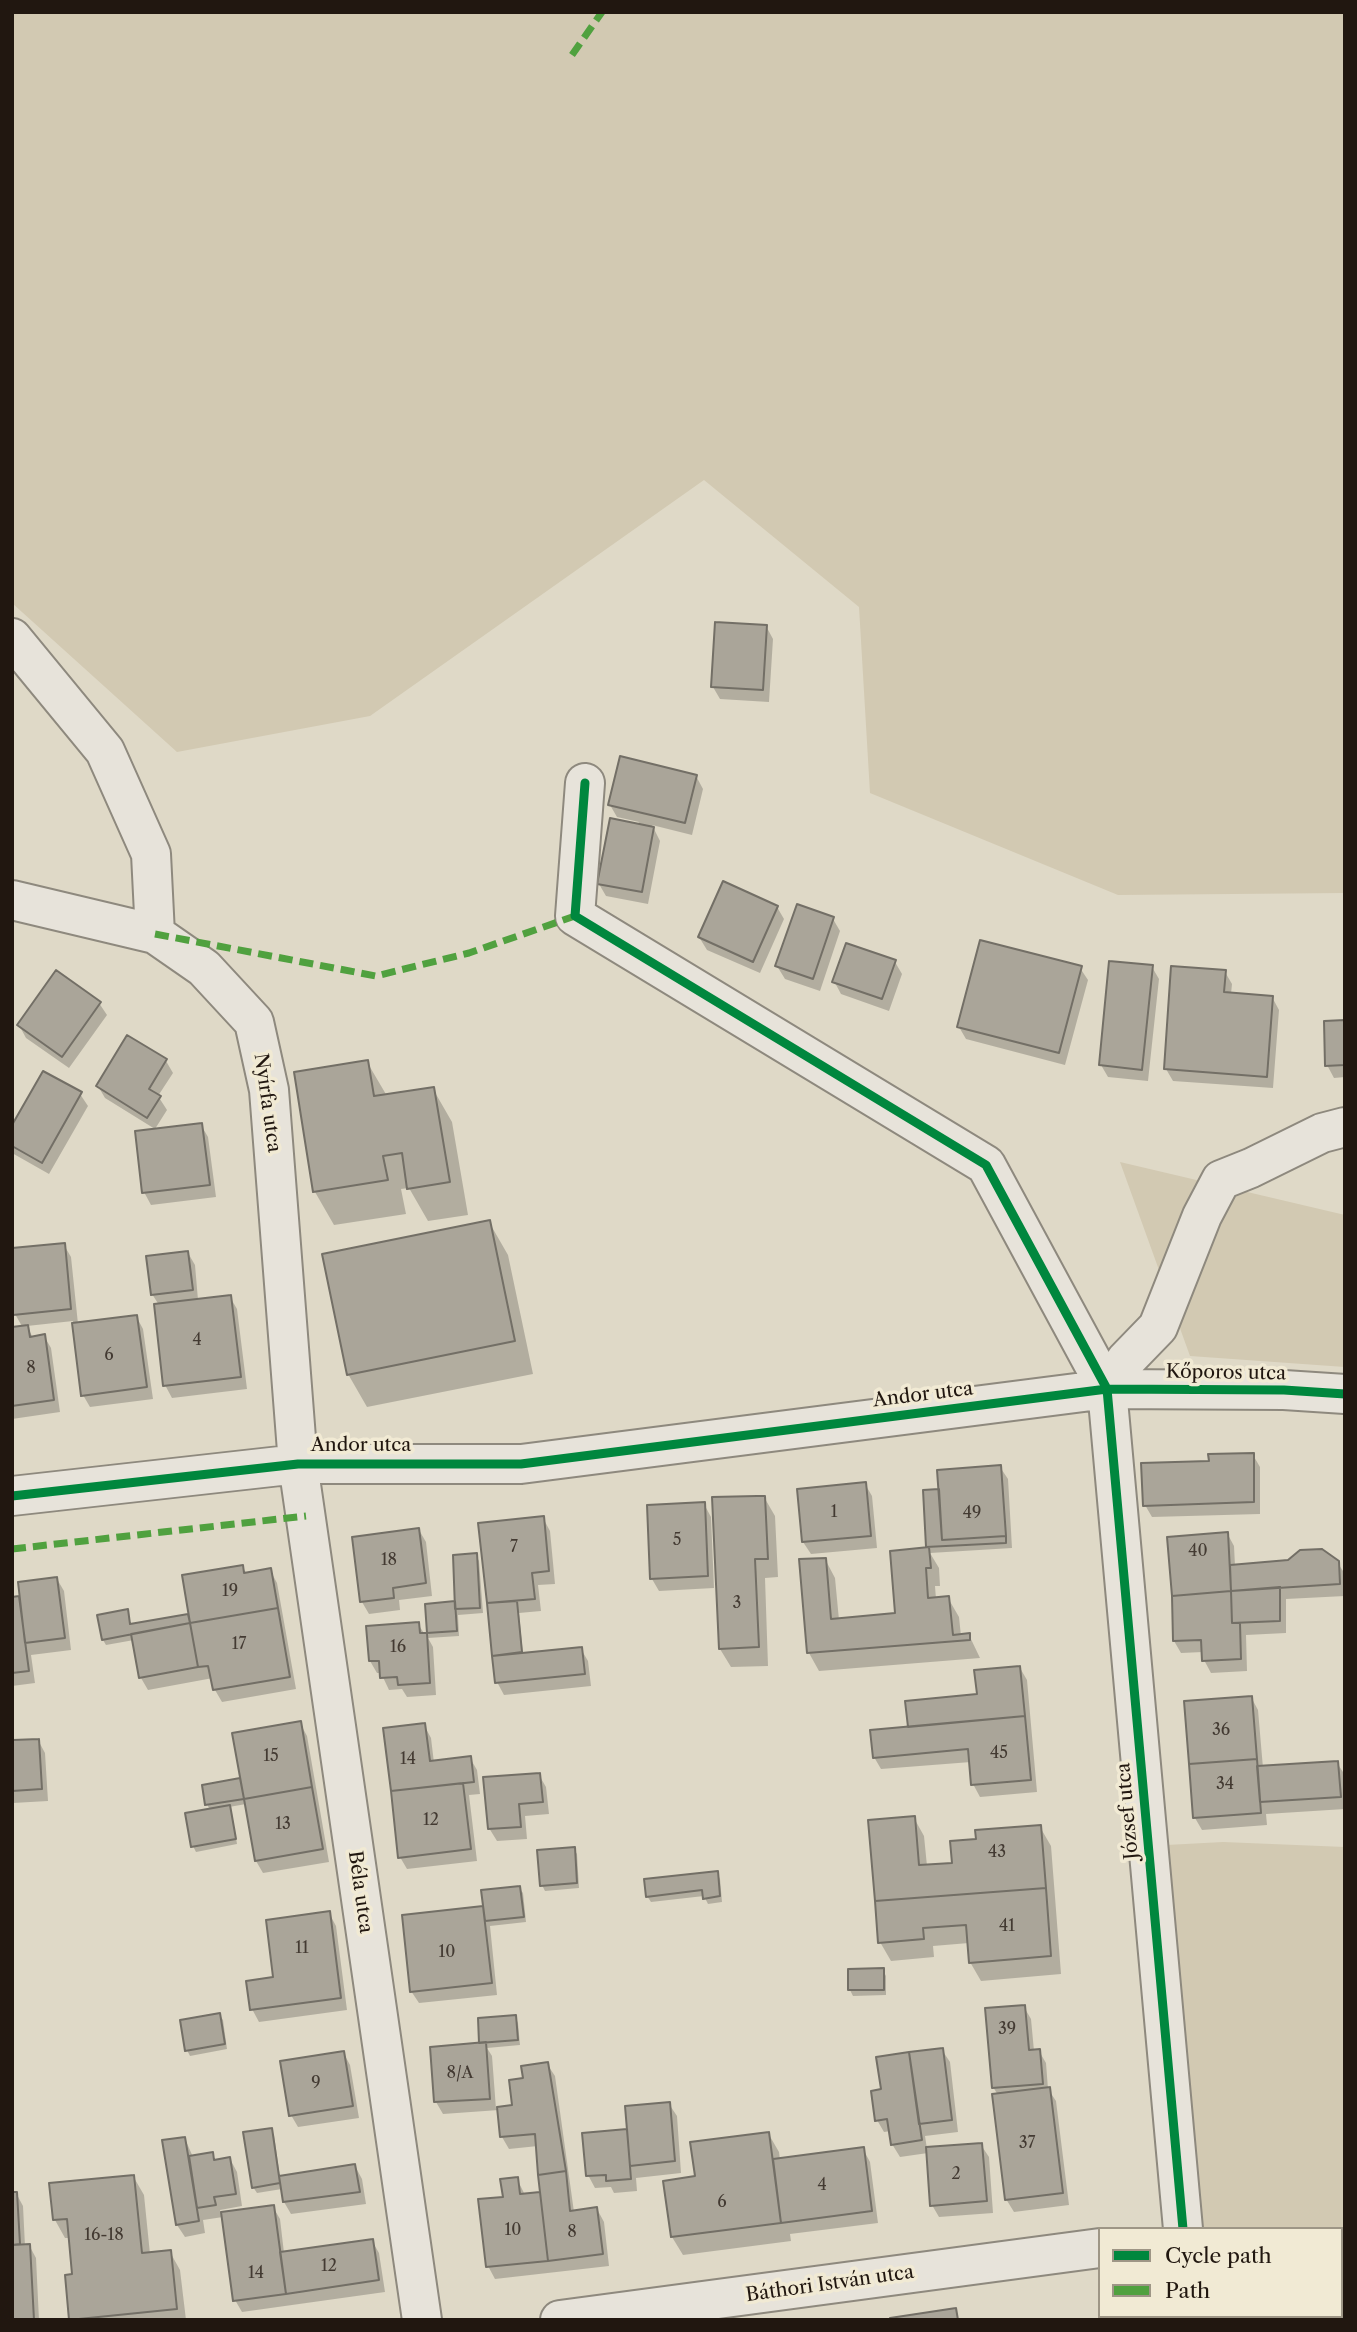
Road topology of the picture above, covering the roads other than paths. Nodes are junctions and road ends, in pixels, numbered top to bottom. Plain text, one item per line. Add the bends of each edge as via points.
1 (12, 638) edge
2 (585, 783) dead end
3 (12, 900) edge
4 (155, 934) junction
5 (1345, 1127) edge
6 (1107, 1389) junction
7 (1345, 1394) edge
8 (298, 1464) junction
9 (12, 1496) edge
10 (1183, 2227) edge
11 (1098, 2248) edge
12 (422, 2320) edge
13 (560, 2320) edge

1 - 4 street via 105,751 151,854
2 - 6 street via 575,916 986,1165
3 - 4 street, Nyírfa utca
4 - 8 street, Nyírfa utca via 204,968 254,1021 269,1090
5 - 6 street via 1322,1133 1221,1180 1158,1326
6 - 7 street, Kőporos utca
6 - 8 street, Andor utca via 521,1464
6 - 10 street, József utca
8 - 9 street, Andor utca
8 - 12 street, Béla utca
11 - 13 street, Báthori István utca

